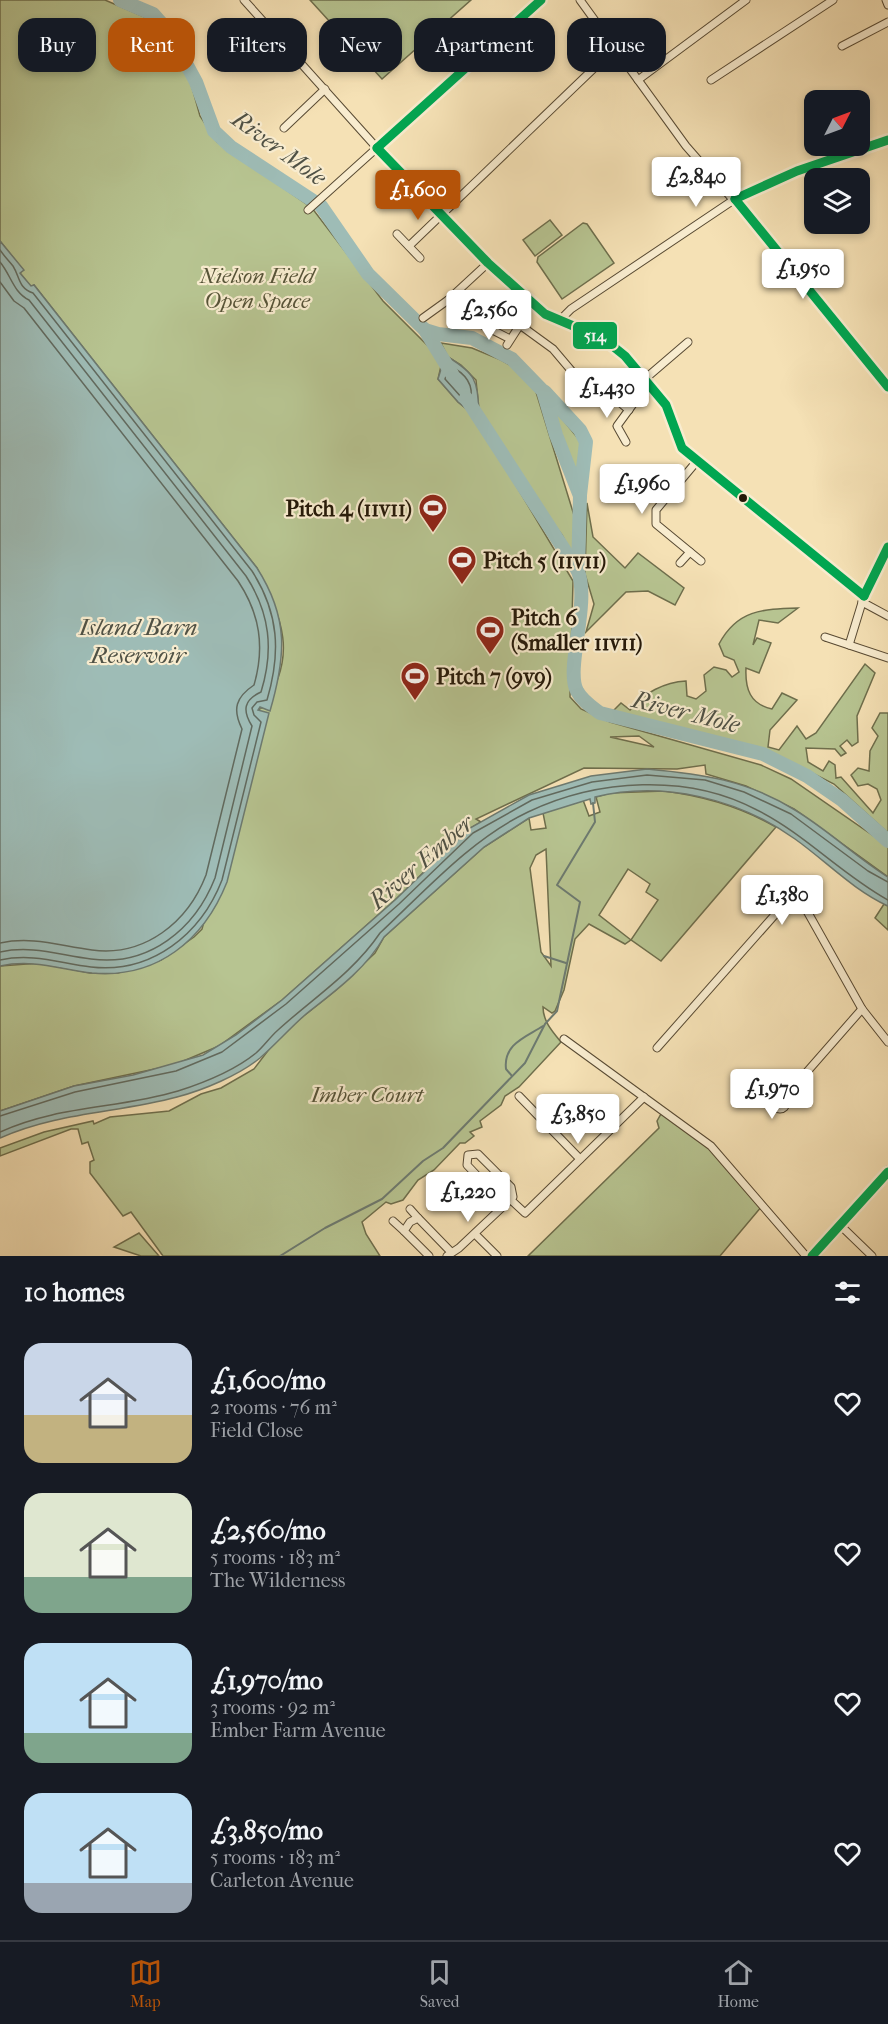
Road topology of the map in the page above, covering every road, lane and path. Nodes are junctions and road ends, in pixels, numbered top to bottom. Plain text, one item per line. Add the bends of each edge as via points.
1 (244, 0) edge
2 (541, 0) edge
3 (580, 0) edge
4 (746, 0) edge
5 (833, 0) edge
6 (886, 0) edge
7 (888, 6) edge
8 (592, 18) edge
9 (888, 22) edge
10 (842, 46) dead end
11 (590, 72) edge
12 (632, 72) edge
13 (638, 80) junction
14 (711, 80) dead end
15 (325, 89) junction
16 (284, 128) dead end
17 (888, 140) edge
18 (377, 148) junction
19 (735, 199) junction
20 (310, 209) dead end
21 (443, 214) junction
22 (397, 234) dead end
23 (409, 246) junction
24 (420, 258) dead end
25 (488, 263) junction
26 (448, 300) junction
27 (525, 317) dead end
28 (423, 318) dead end
29 (561, 320) junction
30 (520, 325) junction
31 (688, 342) dead end
32 (646, 378) junction
33 (888, 387) edge
34 (636, 400) dead end
35 (629, 410) junction
36 (626, 442) dead end
37 (697, 461) junction
38 (888, 547) edge
39 (690, 552) junction
40 (701, 561) dead end
41 (680, 563) dead end
42 (863, 599) junction
43 (888, 616) edge
44 (825, 637) dead end
45 (849, 645) junction
46 (888, 658) edge
47 (862, 1009) junction
48 (564, 1039) dead end
49 (888, 1042) edge
50 (657, 1048) dead end
51 (519, 1096) dead end
52 (644, 1097) junction
53 (784, 1098) dead end
54 (580, 1159) junction
55 (888, 1172) edge
56 (508, 1202) junction
57 (410, 1209) dead end
58 (418, 1218) junction
59 (393, 1221) dead end
60 (840, 1225) junction
61 (404, 1232) junction
62 (475, 1234) junction
63 (449, 1254) edge
64 (429, 1256) edge
65 (497, 1256) edge
66 (806, 1256) edge
67 (812, 1256) edge
68 (872, 1256) edge

1 - 15 street
2 - 18 street
3 - 8 street
4 - 13 street
5 - 14 street
6 - 7 street
9 - 10 street
11 - 21 street
12 - 13 street
13 - 19 street via 686,146
15 - 16 street
15 - 18 street
17 - 19 street via 797,171
18 - 20 street
18 - 21 street
19 - 29 street via 571,309
19 - 33 street
21 - 23 street
21 - 25 street
22 - 23 street
23 - 24 street
25 - 26 street
25 - 29 street via 545,314
26 - 28 street
26 - 30 street via 461,314 509,342
27 - 30 street
29 - 32 street via 604,339
30 - 35 street via 553,349 575,375 591,373
31 - 32 street
32 - 37 street via 666,405 682,448
34 - 35 street
35 - 36 street via 617,426
37 - 39 street via 654,517 656,524
37 - 42 street
38 - 42 street
39 - 40 street
39 - 41 street
42 - 43 street
42 - 45 street
44 - 45 street
45 - 46 street
47 - 49 street
47 - 50 street via 807,911 795,904 786,905
47 - 53 street
48 - 52 street
51 - 54 street
52 - 54 street
52 - 66 street via 711,1146
54 - 56 street via 525,1213
55 - 60 main road
56 - 56 street via 469,1167 468,1155 478,1154 511,1187
56 - 62 street
57 - 58 street
58 - 61 street
58 - 63 street
59 - 61 street
60 - 67 main road
60 - 68 street
61 - 64 street
62 - 63 street
62 - 65 street

